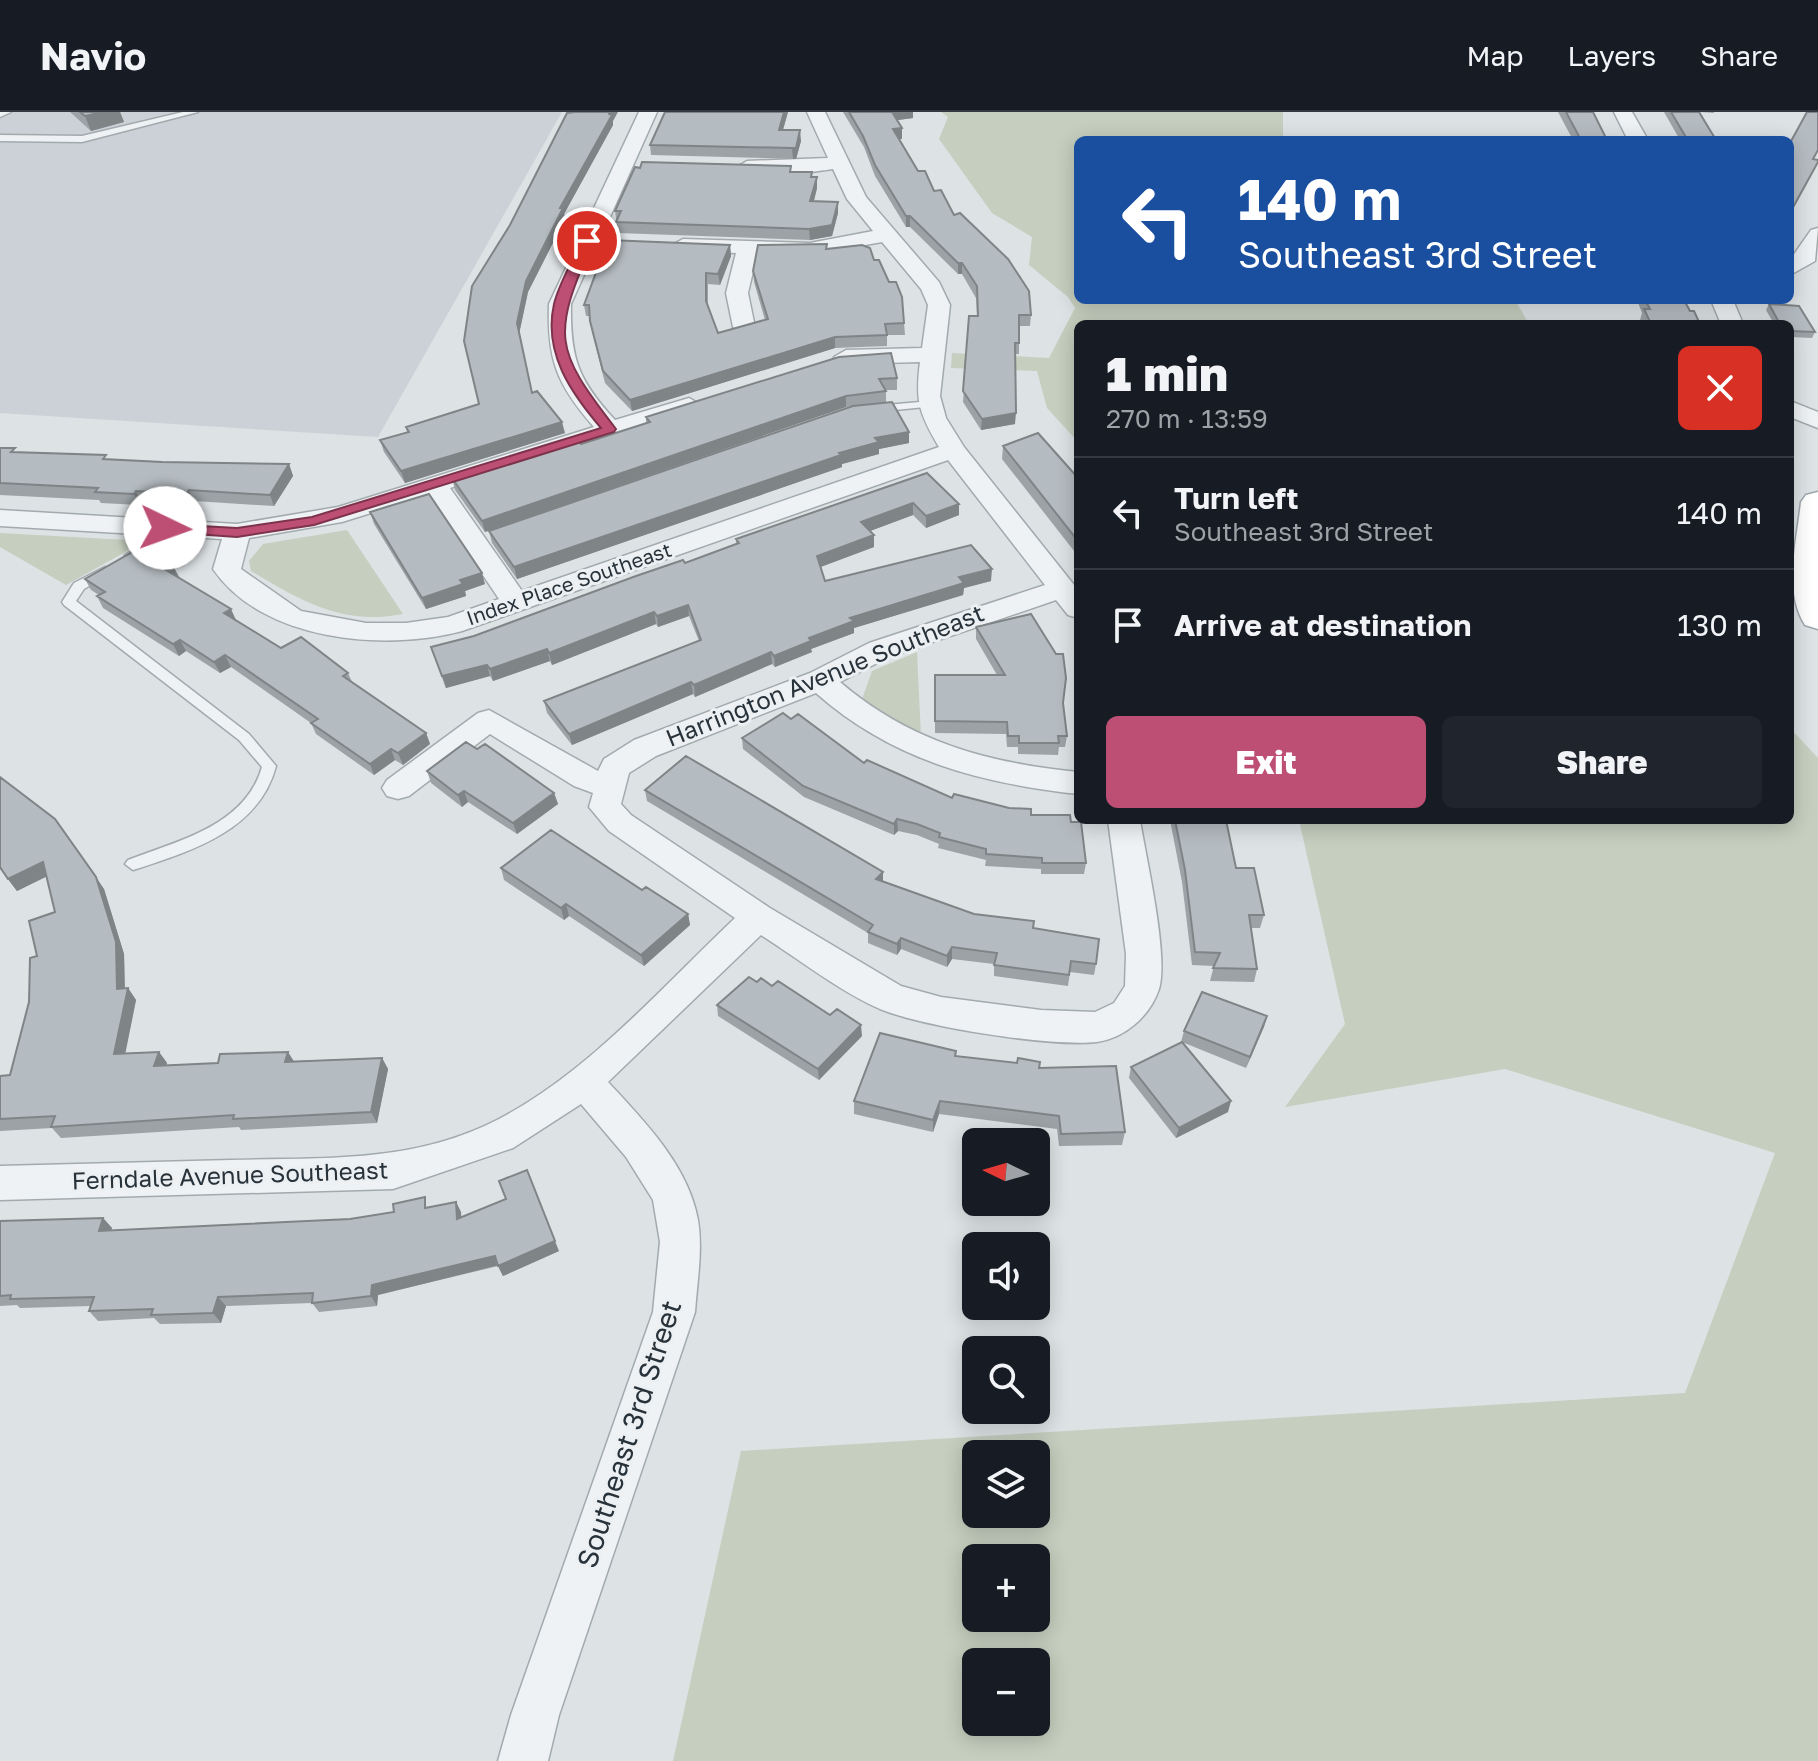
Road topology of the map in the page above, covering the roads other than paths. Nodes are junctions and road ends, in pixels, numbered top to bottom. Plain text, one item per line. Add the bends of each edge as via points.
1 (7, 112) edge
2 (138, 112) edge
3 (194, 112) edge
4 (648, 112) edge
5 (816, 112) edge
6 (1623, 112) edge
7 (0, 114) edge
8 (153, 123) junction
9 (1636, 136) edge
10 (0, 138) edge
11 (623, 163) junction
12 (839, 163) junction
13 (653, 164) edge
14 (731, 166) edge
15 (1818, 234) edge
16 (888, 235) junction
17 (587, 241) junction
18 (616, 242) edge
19 (660, 244) edge
20 (748, 247) junction
21 (1794, 267) edge
22 (744, 327) edge
23 (933, 355) junction
24 (821, 363) edge
25 (715, 396) edge
26 (931, 404) junction
27 (867, 410) edge
28 (1794, 410) edge
29 (1818, 421) edge
30 (609, 429) junction
31 (953, 450) junction
32 (435, 485) junction
33 (1818, 502) edge
34 (0, 518) edge
35 (165, 528) junction
36 (237, 532) junction
37 (1069, 599) edge
38 (515, 602) junction
39 (1818, 617) edge
40 (820, 680) junction
41 (1074, 783) edge
42 (608, 787) junction
43 (398, 788) dead end
44 (1125, 824) edge
45 (133, 864) dead end
46 (758, 917) junction
47 (584, 1081) junction
48 (0, 1183) edge
49 (523, 1761) edge

1 - 7 lane
2 - 8 lane
3 - 8 lane
4 - 11 street
5 - 12 street
6 - 9 street
8 - 10 lane via 82,139
11 - 13 street
11 - 17 street
12 - 14 street
12 - 16 street via 857,199
15 - 21 street via 1804,261
16 - 20 street via 810,249
16 - 23 street via 931,287 939,305
17 - 18 street
17 - 30 street via 560,304 559,339 565,369
19 - 20 street
20 - 22 street via 737,293
23 - 24 street via 876,354
23 - 26 street
25 - 30 street
26 - 27 lane
26 - 31 street
28 - 29 street
30 - 32 street
31 - 37 street
31 - 38 street, Index Place Southeast
32 - 36 street via 342,514
32 - 38 street via 482,538
33 - 39 main road via 1810,573
34 - 35 street
35 - 36 street
35 - 45 lane via 154,544 79,586 69,602 244,737 269,766 259,799 222,827
36 - 38 street, Index Place Southeast via 227,569 293,618 366,632 406,632 452,625
37 - 40 street, Harrington Avenue Southeast via 938,627
40 - 41 street via 850,709 893,738 946,761
40 - 42 street, Harrington Avenue Southeast via 645,748 615,767
42 - 43 street via 489,720
42 - 46 street via 605,807 620,823
44 - 46 street via 1143,954 1142,988 1127,1013 1098,1027 941,1011 891,998
46 - 47 street, Ferndale Avenue Southeast
47 - 48 street, Ferndale Avenue Southeast via 514,1129 393,1172
47 - 49 street, Southeast 3rd Street via 653,1161 677,1216 680,1262 674,1312

